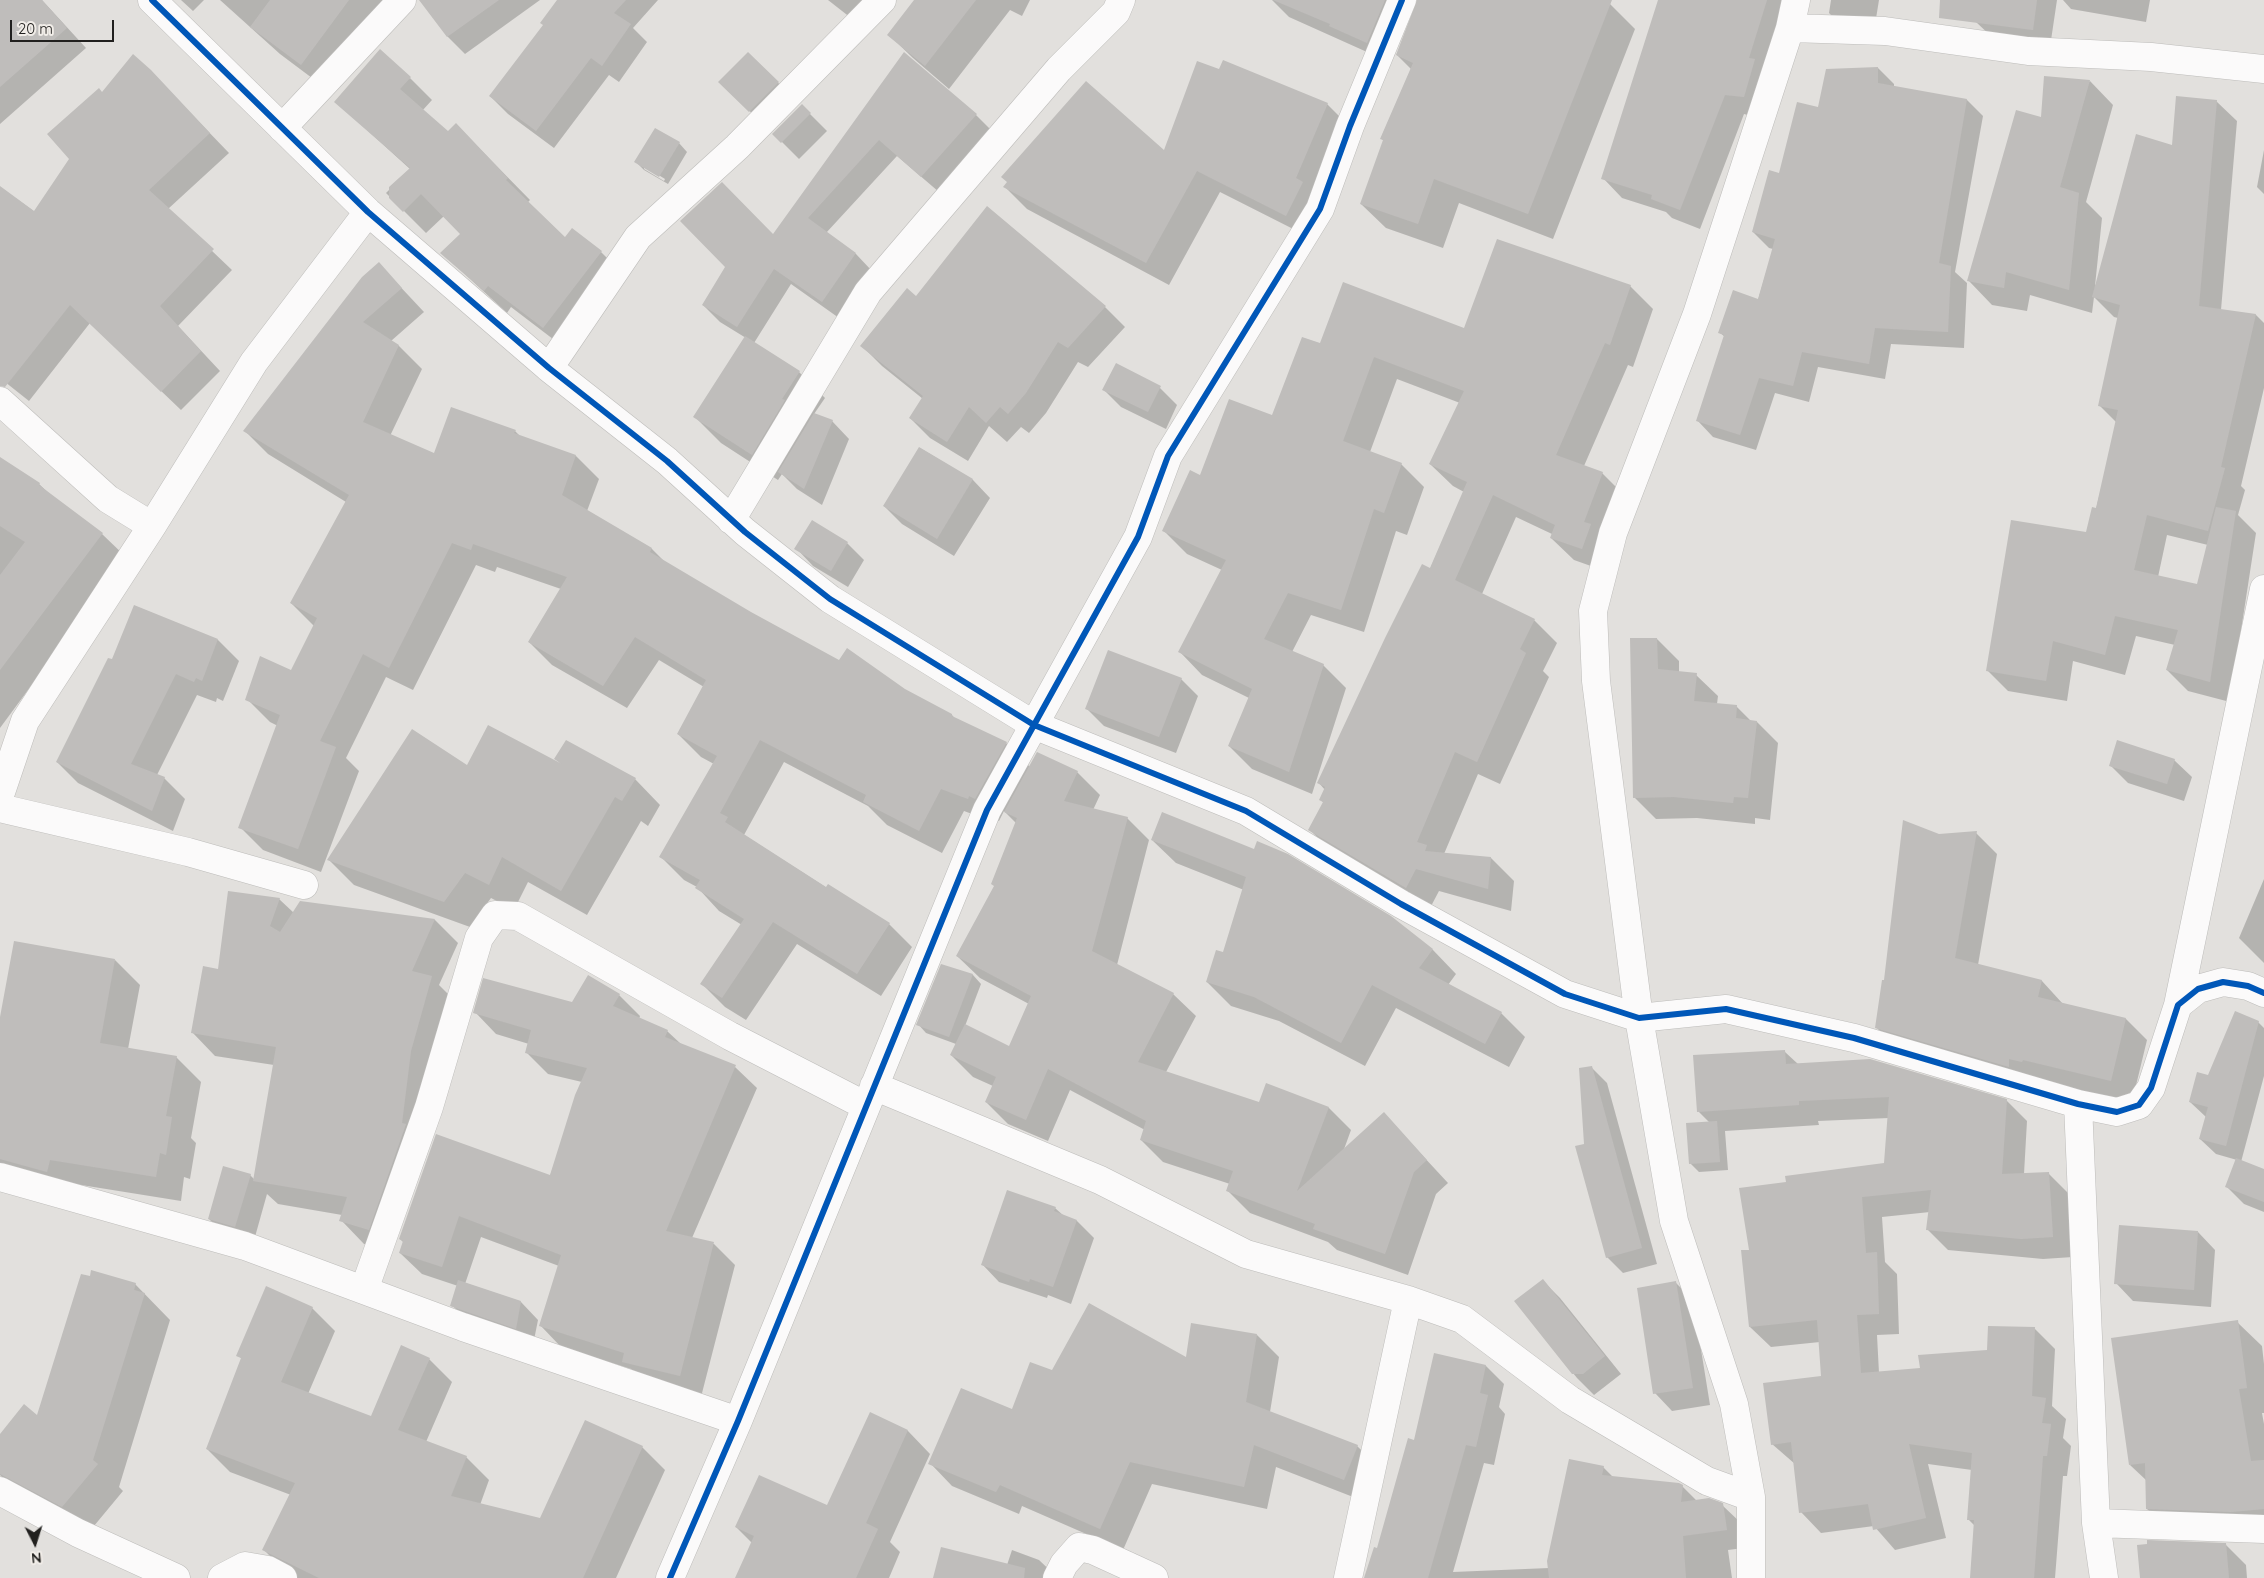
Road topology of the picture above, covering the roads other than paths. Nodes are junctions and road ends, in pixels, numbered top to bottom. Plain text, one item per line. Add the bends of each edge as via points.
1 (152, 0) edge
2 (402, 0) edge
3 (882, 0) edge
4 (1121, 0) edge
5 (1402, 0) edge
6 (1796, 0) edge
7 (1790, 28) junction
8 (2264, 69) edge
9 (282, 128) junction
10 (368, 212) junction
11 (549, 368) junction
12 (0, 401) edge
13 (732, 520) junction
14 (152, 526) junction
15 (2264, 589) edge
16 (1034, 725) junction
17 (0, 795) edge
18 (0, 808) edge
19 (304, 885) dead end
20 (2264, 993) edge
21 (2178, 1005) junction
22 (1639, 1018) junction
23 (870, 1096) junction
24 (2078, 1104) junction
25 (0, 1177) edge
26 (364, 1290) junction
27 (1408, 1300) junction
28 (738, 1420) junction
29 (0, 1491) edge
30 (1751, 1496) junction
31 (2096, 1523) junction
32 (2264, 1529) edge
33 (176, 1578) edge
34 (222, 1578) edge
35 (283, 1578) edge
36 (670, 1578) edge
37 (1057, 1578) edge
38 (1154, 1578) edge
39 (1348, 1578) edge
40 (1751, 1578) edge
41 (2104, 1578) edge

1 - 9 street
2 - 9 street
3 - 11 street via 737,147 638,237
4 - 13 street via 1116,12 1059,69 868,292
5 - 16 street via 1320,209 1168,456 1138,537
6 - 7 street
7 - 8 street via 1885,31 2028,51 2151,57
7 - 22 street via 1698,314 1612,533 1594,610 1596,680
9 - 10 street
10 - 11 street
10 - 14 street via 254,362
11 - 13 street via 666,461
12 - 14 street via 108,499
13 - 16 street via 830,598
14 - 17 street via 25,721
15 - 21 street
16 - 22 street via 1246,811 1401,904 1565,994
16 - 23 street via 987,810
18 - 19 street via 188,852
20 - 21 street via 2248,986 2223,982 2198,989
21 - 24 street via 2151,1088 2139,1104 2117,1112
22 - 24 street via 1726,1009 1854,1038
22 - 30 street via 1674,1221 1734,1404
23 - 26 street via 730,1036 518,916 495,915 479,938 429,1107
23 - 27 street via 1100,1180 1246,1254
23 - 28 street
24 - 31 street
25 - 26 street via 245,1246
26 - 28 street
27 - 30 street via 1462,1319 1570,1400 1707,1481
27 - 39 street
28 - 36 street
29 - 33 street via 78,1533
30 - 40 street
31 - 32 street
31 - 41 street
34 - 35 street via 245,1566 268,1570
37 - 38 street via 1079,1547 1094,1550

